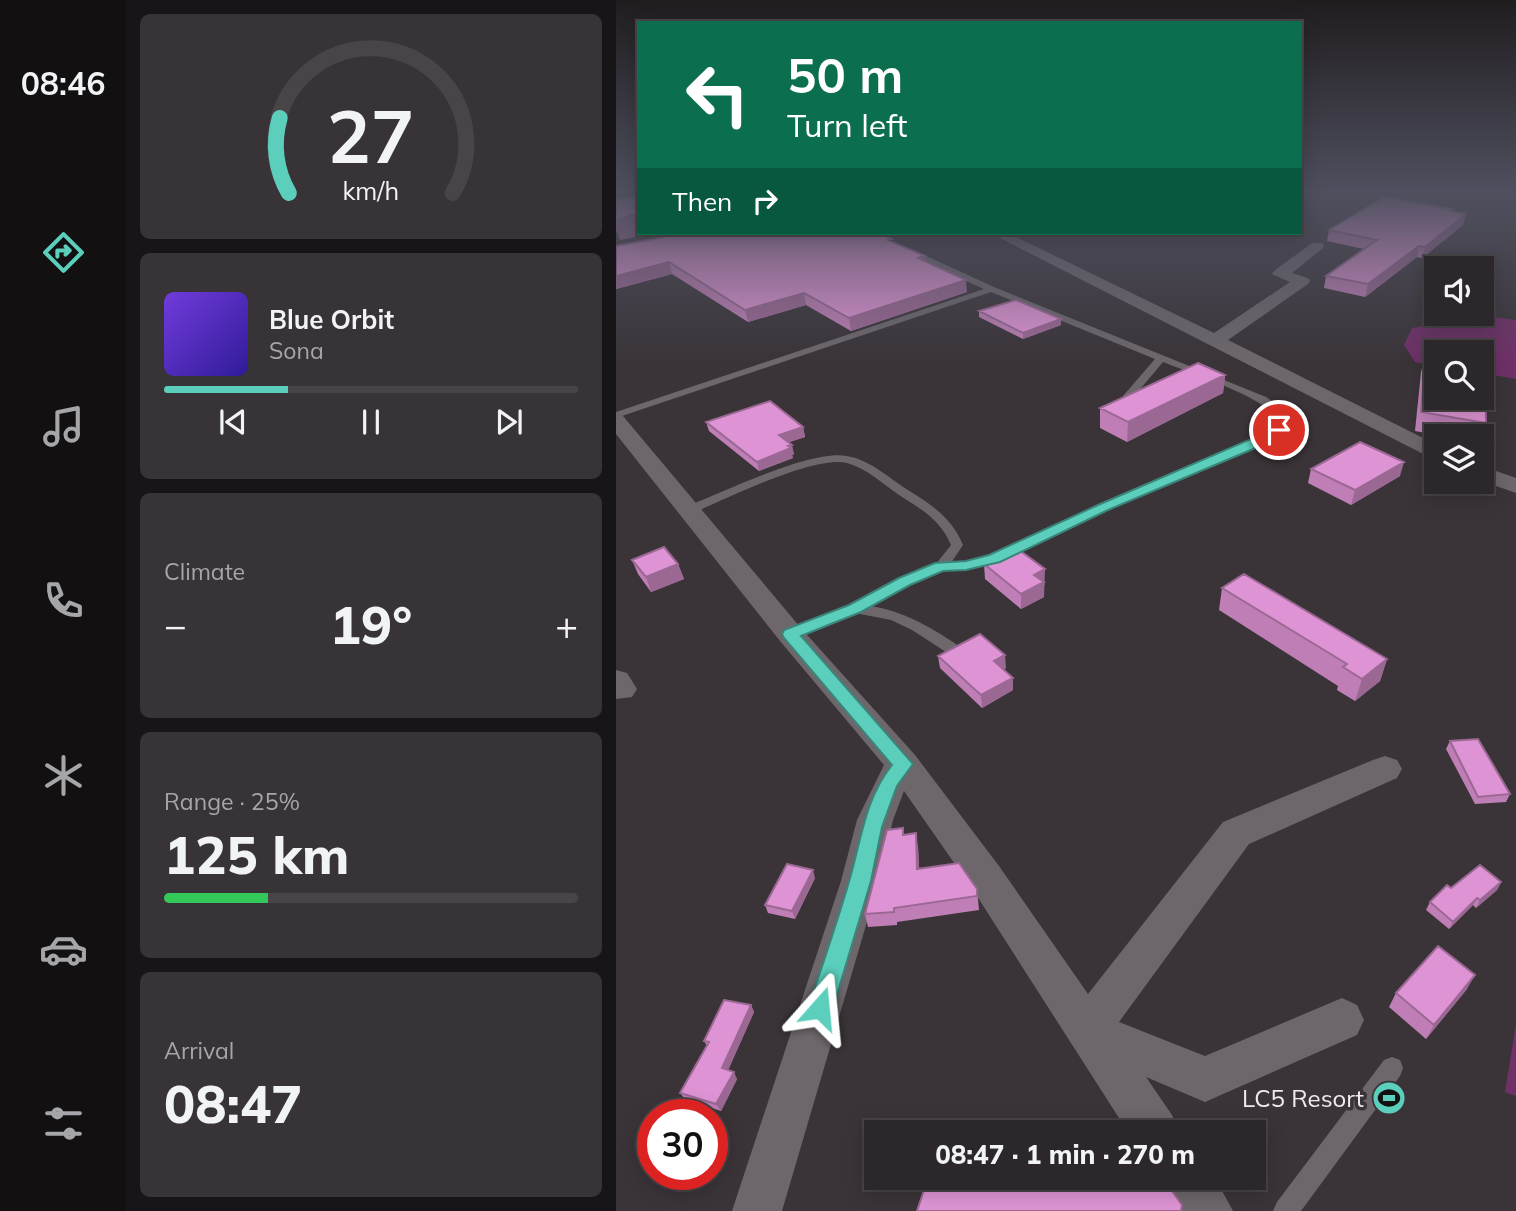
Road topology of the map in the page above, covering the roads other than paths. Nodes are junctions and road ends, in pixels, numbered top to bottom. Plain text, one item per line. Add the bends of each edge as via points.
1 (905, 250) edge
2 (1033, 250) edge
3 (1312, 250) edge
4 (991, 289) junction
5 (1215, 341) junction
6 (1161, 358) junction
7 (1127, 398) edge
8 (616, 418) edge
9 (1424, 447) edge
10 (1494, 477) edge
11 (1516, 485) edge
12 (689, 510) junction
13 (941, 567) junction
14 (855, 608) junction
15 (790, 634) junction
16 (951, 648) edge
17 (903, 764) junction
18 (1385, 769) dead end
19 (1342, 1020) dead end
20 (1086, 1031) junction
21 (1392, 1068) dead end
22 (1147, 1120) edge
23 (1194, 1190) edge
24 (757, 1211) edge
25 (1208, 1211) edge
26 (1286, 1211) edge

1 - 4 lane
2 - 5 street
3 - 5 street via 1280,274 1302,281
4 - 6 lane
4 - 8 lane
5 - 9 street
6 - 7 lane
6 - 13 lane via 1262,399 1279,411 1283,420 1279,430 995,558
8 - 12 street
10 - 11 street
12 - 13 lane via 821,460 849,459 930,508 954,533 957,545
12 - 15 street
13 - 14 lane
14 - 15 lane
14 - 16 lane via 901,617
15 - 17 street
17 - 20 street via 986,877
17 - 24 street via 888,783 872,827 860,881
18 - 20 street via 1236,833
19 - 20 street via 1205,1079
20 - 22 street
21 - 26 lane
23 - 25 street

